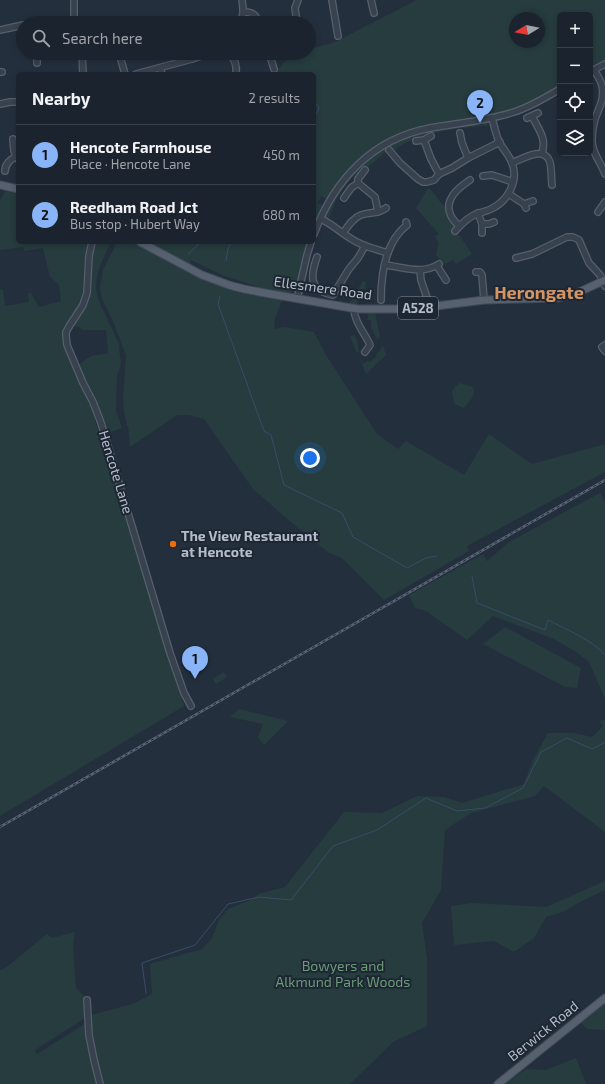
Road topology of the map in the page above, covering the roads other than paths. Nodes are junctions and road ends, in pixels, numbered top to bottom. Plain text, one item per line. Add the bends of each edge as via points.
1 (74, 0) edge
2 (242, 0) edge
3 (298, 0) edge
4 (332, 0) edge
5 (371, 0) edge
6 (244, 12) junction
7 (374, 13) dead end
8 (74, 16) edge
9 (243, 16) edge
10 (256, 16) edge
11 (296, 16) edge
12 (16, 27) edge
13 (0, 30) edge
14 (338, 36) dead end
15 (82, 60) edge
16 (121, 60) edge
17 (184, 60) edge
18 (234, 60) edge
19 (272, 60) edge
20 (605, 64) edge
21 (275, 66) dead end
22 (593, 70) edge
23 (161, 71) edge
24 (83, 72) edge
25 (124, 72) edge
26 (236, 72) edge
27 (593, 72) edge
28 (557, 91) edge
29 (16, 102) edge
30 (0, 104) edge
31 (532, 115) dead end
32 (593, 117) edge
33 (492, 118) junction
34 (460, 133) dead end
35 (431, 136) dead end
36 (424, 140) junction
37 (416, 141) dead end
38 (500, 142) junction
39 (14, 143) dead end
40 (390, 150) dead end
41 (593, 151) edge
42 (542, 153) junction
43 (16, 156) edge
44 (16, 158) edge
45 (468, 158) junction
46 (512, 163) junction
47 (604, 166) edge
48 (3, 168) edge
49 (365, 170) dead end
50 (439, 174) junction
51 (486, 174) dead end
52 (605, 174) edge
53 (467, 180) dead end
54 (513, 182) junction
55 (358, 183) junction
56 (0, 185) edge
57 (552, 185) dead end
58 (16, 189) edge
59 (509, 194) junction
60 (344, 198) dead end
61 (533, 201) dead end
62 (605, 202) edge
63 (386, 208) dead end
64 (598, 210) dead end
65 (378, 212) junction
66 (478, 213) junction
67 (321, 219) junction
68 (406, 222) dead end
69 (494, 222) dead end
70 (482, 224) junction
71 (459, 226) junction
72 (316, 230) edge
73 (455, 231) dead end
74 (342, 233) junction
75 (482, 233) dead end
76 (92, 244) edge
77 (144, 244) edge
78 (310, 244) edge
79 (365, 246) junction
80 (388, 253) junction
81 (317, 257) dead end
82 (516, 258) dead end
83 (385, 265) junction
84 (480, 265) dead end
85 (420, 270) junction
86 (446, 280) dead end
87 (604, 282) edge
88 (425, 297) dead end
89 (297, 299) junction
90 (381, 299) dead end
91 (484, 300) junction
92 (354, 308) junction
93 (365, 352) dead end
94 (191, 706) dead end
95 (605, 998) edge
96 (87, 1000) dead end
97 (100, 1084) edge
98 (498, 1084) edge

1 - 8 street
2 - 6 street
3 - 11 street via 295,8
4 - 14 street
5 - 7 street
6 - 9 street
6 - 10 street via 252,12
12 - 13 street
15 - 24 street
16 - 25 street
17 - 23 street
18 - 26 street
19 - 21 street
20 - 22 street
27 - 32 street via 602,86 603,95
28 - 33 street via 532,105
29 - 30 street
31 - 42 street via 544,140
33 - 38 street
33 - 67 street via 417,131 381,146 358,164 342,182
34 - 45 street
35 - 36 street
36 - 37 street
36 - 50 street
38 - 45 street
38 - 46 street
39 - 43 street
40 - 50 street via 400,163 423,182 432,181
41 - 47 street
42 - 46 street
42 - 57 street via 549,160
44 - 48 street via 11,159
45 - 50 street
46 - 54 street
47 - 52 street
49 - 55 street
51 - 54 street
53 - 71 street via 456,190 449,204 450,215
54 - 59 street
55 - 60 street
55 - 65 street via 375,197
56 - 58 main road
59 - 61 street via 525,206
59 - 66 street via 496,207
62 - 64 street
63 - 65 street
65 - 74 street via 359,216
66 - 70 street
66 - 71 street via 470,216
67 - 72 street
67 - 74 street
68 - 80 street via 407,225 397,236
69 - 70 street
70 - 75 street
71 - 73 street
74 - 79 street
76 - 94 street, Hencote Lane via 87,292 83,305 66,332 67,345 102,423 170,653
77 - 89 main road, Ellesmere Road / A528 via 202,275 244,289
78 - 89 street
79 - 80 street
79 - 81 street via 349,269 336,296 317,289 314,283 312,274
80 - 83 street
82 - 87 street via 532,254 567,237 576,238 589,263
83 - 85 street
83 - 90 street
84 - 91 street via 481,271 478,272 482,275
85 - 86 street via 438,265
85 - 88 street
87 - 91 main road, Ellesmere Road / A528 via 575,294 557,298
89 - 92 main road, Ellesmere Road / A528
91 - 92 main road, Ellesmere Road / A528 via 412,309
92 - 93 street via 356,318 373,344
95 - 98 main road, Berwick Road
96 - 97 street via 89,1035

